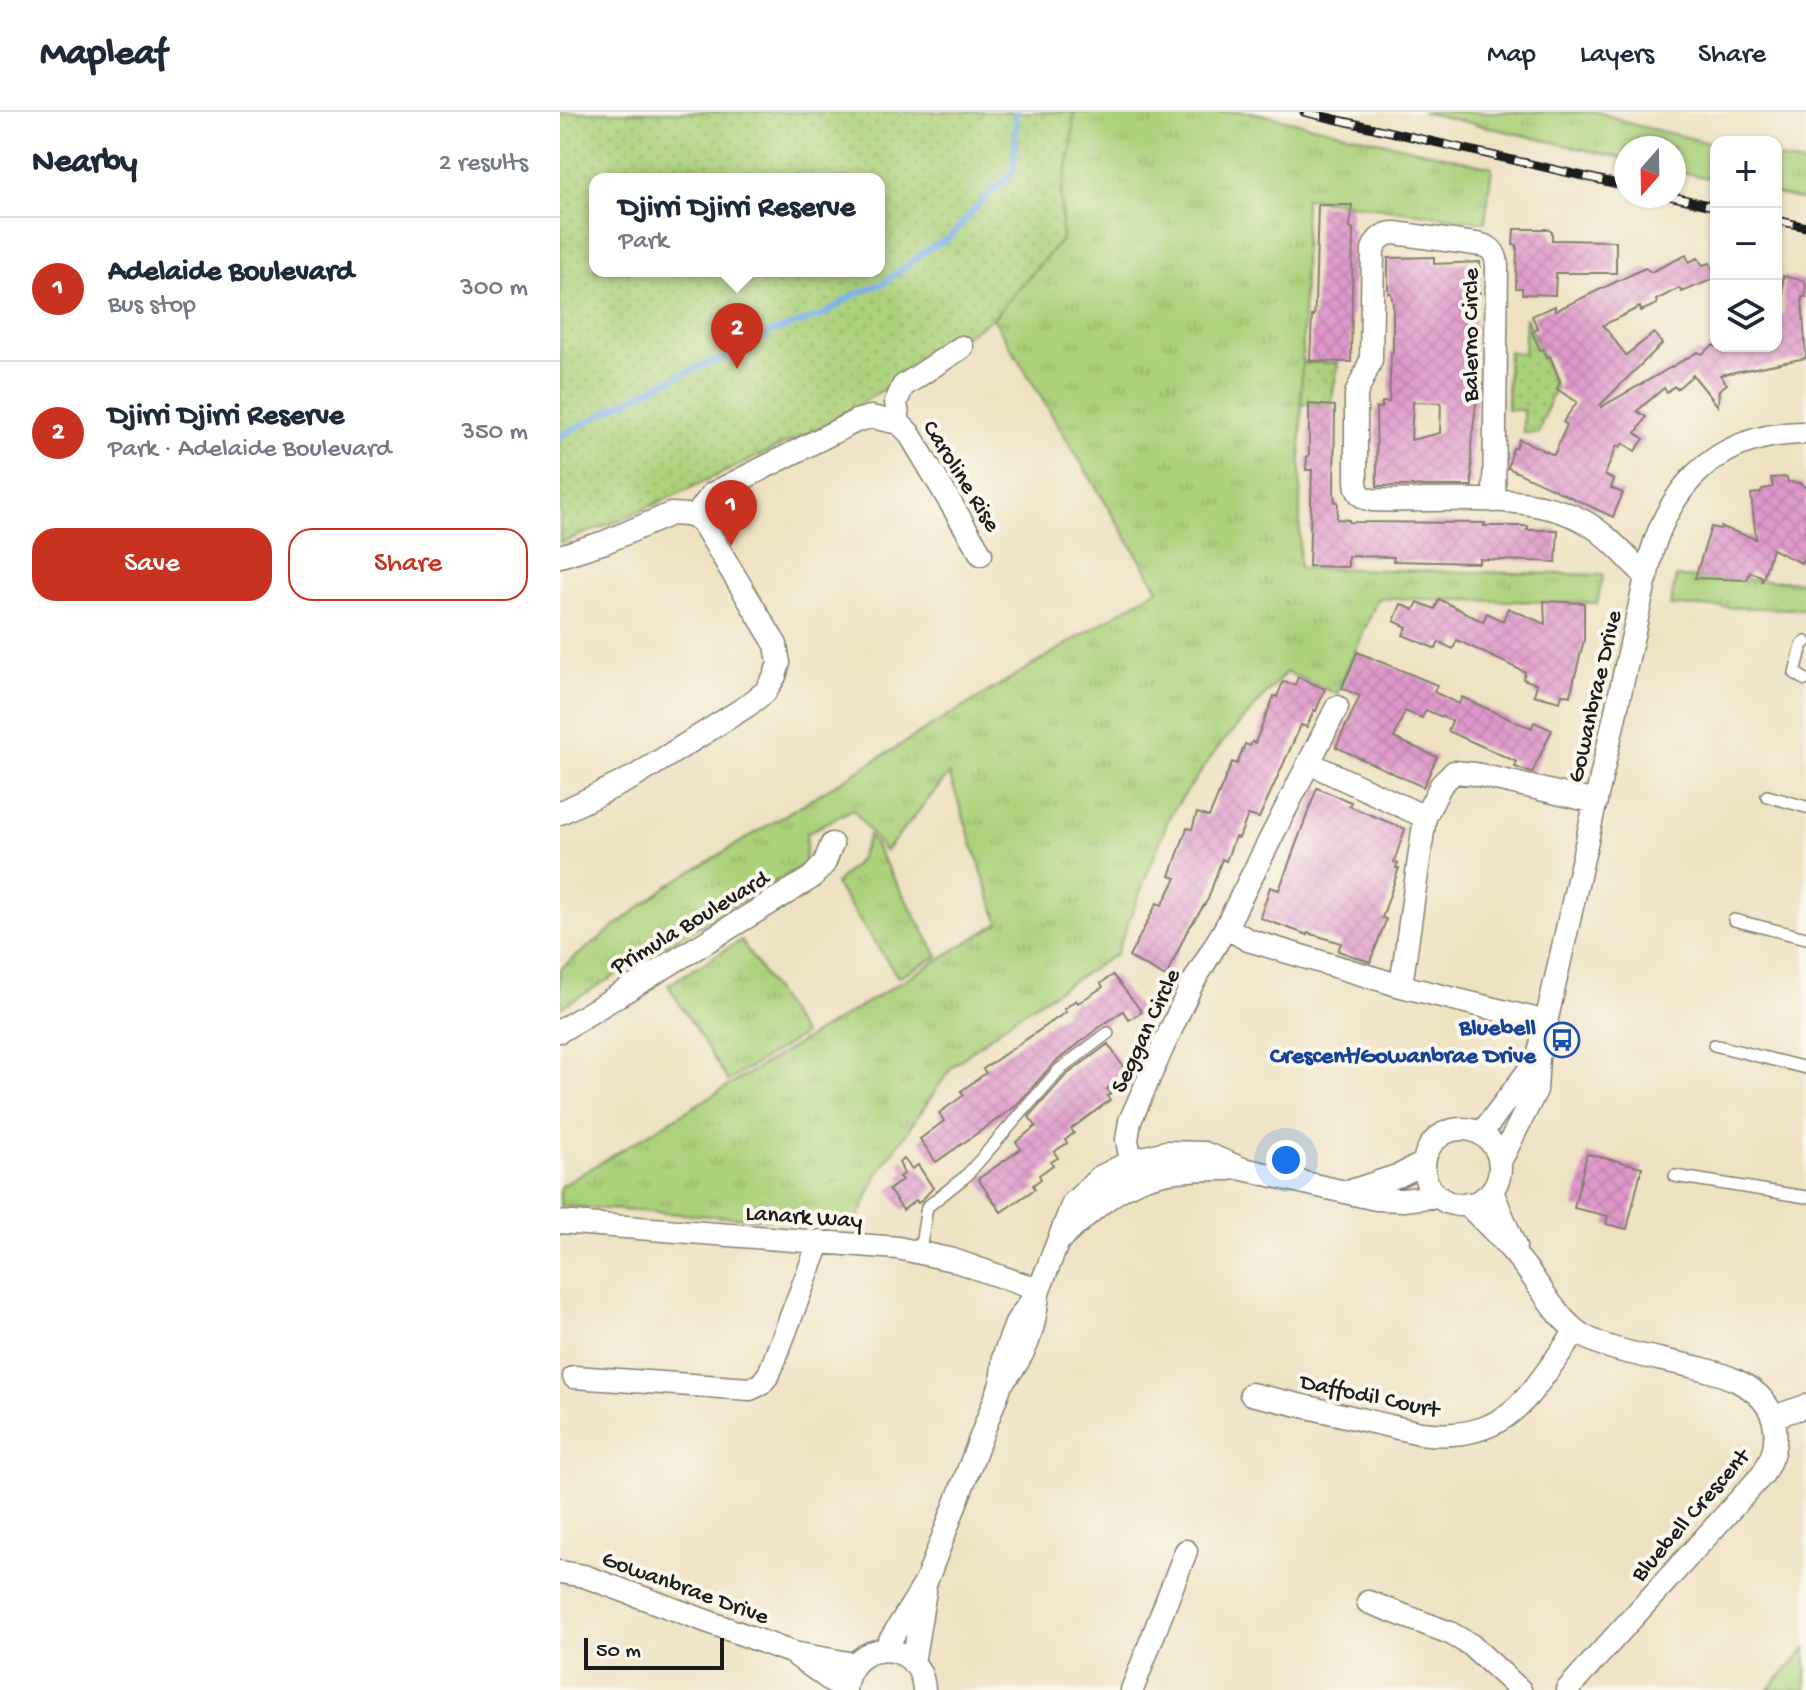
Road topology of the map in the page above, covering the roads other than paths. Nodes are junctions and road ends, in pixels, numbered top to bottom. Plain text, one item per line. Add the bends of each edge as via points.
1 (962, 347) dead end
2 (899, 423) junction
3 (1806, 433) edge
4 (1494, 501) junction
5 (701, 520) junction
6 (981, 554) dead end
7 (560, 556) edge
8 (1647, 577) junction
9 (1806, 642) edge
10 (1806, 680) edge
11 (1337, 707) dead end
12 (1309, 763) junction
13 (1767, 796) dead end
14 (1596, 802) junction
15 (1806, 807) edge
16 (560, 813) edge
17 (1425, 817) junction
18 (832, 844) dead end
19 (1734, 920) dead end
20 (1226, 927) junction
21 (1806, 938) edge
22 (1401, 986) junction
23 (1547, 1022) junction
24 (560, 1031) edge
25 (1108, 1033) dead end
26 (1714, 1045) dead end
27 (1538, 1058) junction
28 (1806, 1068) edge
29 (1481, 1134) junction
30 (1131, 1161) junction
31 (1500, 1162) junction
32 (1424, 1163) junction
33 (1243, 1169) junction
34 (1675, 1176) dead end
35 (1492, 1191) junction
36 (1347, 1192) junction
37 (1438, 1196) junction
38 (1806, 1197) edge
39 (1467, 1204) junction
40 (560, 1222) edge
41 (1060, 1240) junction
42 (820, 1241) junction
43 (920, 1251) junction
44 (1520, 1259) junction
45 (1039, 1290) junction
46 (1576, 1331) junction
47 (574, 1377) dead end
48 (1251, 1394) dead end
49 (1806, 1406) edge
50 (1773, 1417) junction
51 (1186, 1551) dead end
52 (560, 1572) edge
53 (926, 1582) junction
54 (1368, 1602) dead end
55 (884, 1650) junction
56 (793, 1653) junction
57 (913, 1663) junction
58 (854, 1664) junction
59 (845, 1690) edge
60 (924, 1690) edge
61 (1132, 1690) edge
62 (1520, 1690) edge
63 (1567, 1690) edge

1 - 2 street via 903,386 896,402
2 - 5 street via 871,417 856,421 712,494 701,509
2 - 6 street, Caroline Rise
3 - 8 street, Gowanbrae Drive via 1746,441 1694,476 1662,520
4 - 4 street, Balerno Circle via 1495,255 1482,245 1389,233 1373,249 1371,360 1356,394 1359,493 1372,500
4 - 8 street, Balerno Circle via 1540,506 1580,519
5 - 7 street via 671,514
5 - 16 street via 776,645 779,663 774,680 765,692 634,777
8 - 14 street, Gowanbrae Drive
9 - 10 lane via 1795,673
11 - 12 street, Seggan Circle
12 - 17 street
12 - 20 street, Seggan Circle
13 - 15 lane
14 - 17 street via 1454,772
14 - 23 street, Gowanbrae Drive
17 - 22 street
18 - 24 street, Primula Boulevard via 811,878
19 - 21 lane
20 - 22 street via 1248,940
20 - 30 street, Seggan Circle via 1191,986 1130,1121
22 - 23 street
23 - 27 street, Gowanbrae Drive
25 - 43 lane via 1059,1070 966,1176 927,1207
26 - 28 lane
27 - 29 street, Gowanbrae Drive
27 - 31 street, Gowanbrae Drive via 1536,1090
29 - 31 street
29 - 32 street via 1461,1129 1440,1136
30 - 33 street via 1166,1152 1204,1153
30 - 41 street via 1100,1177 1073,1203
31 - 35 street
32 - 36 street
32 - 37 street
33 - 36 street
33 - 41 street via 1161,1172 1135,1182 1114,1193
34 - 38 lane
35 - 39 street
35 - 44 street
36 - 37 street via 1376,1199
37 - 39 street
39 - 44 street
40 - 42 street, Lanark Way
41 - 45 street
42 - 43 street, Lanark Way
42 - 47 street via 761,1384 750,1389
43 - 45 street, Lanark Way
44 - 46 street via 1548,1302
45 - 53 street via 1017,1321 1004,1355 1001,1384
46 - 48 street, Daffodil Court via 1523,1402 1487,1429 1467,1435 1420,1433
46 - 50 street via 1605,1347 1742,1382 1759,1394
49 - 50 street
50 - 63 street, Bluebell Crescent via 1773,1457 1763,1474
51 - 61 street
52 - 56 street, Gowanbrae Drive via 584,1576
53 - 55 street
53 - 57 street
54 - 62 street via 1471,1645
55 - 57 street
55 - 58 street
56 - 58 street, Gowanbrae Drive
56 - 59 street, Gowanbrae Drive
57 - 60 street
58 - 59 street

